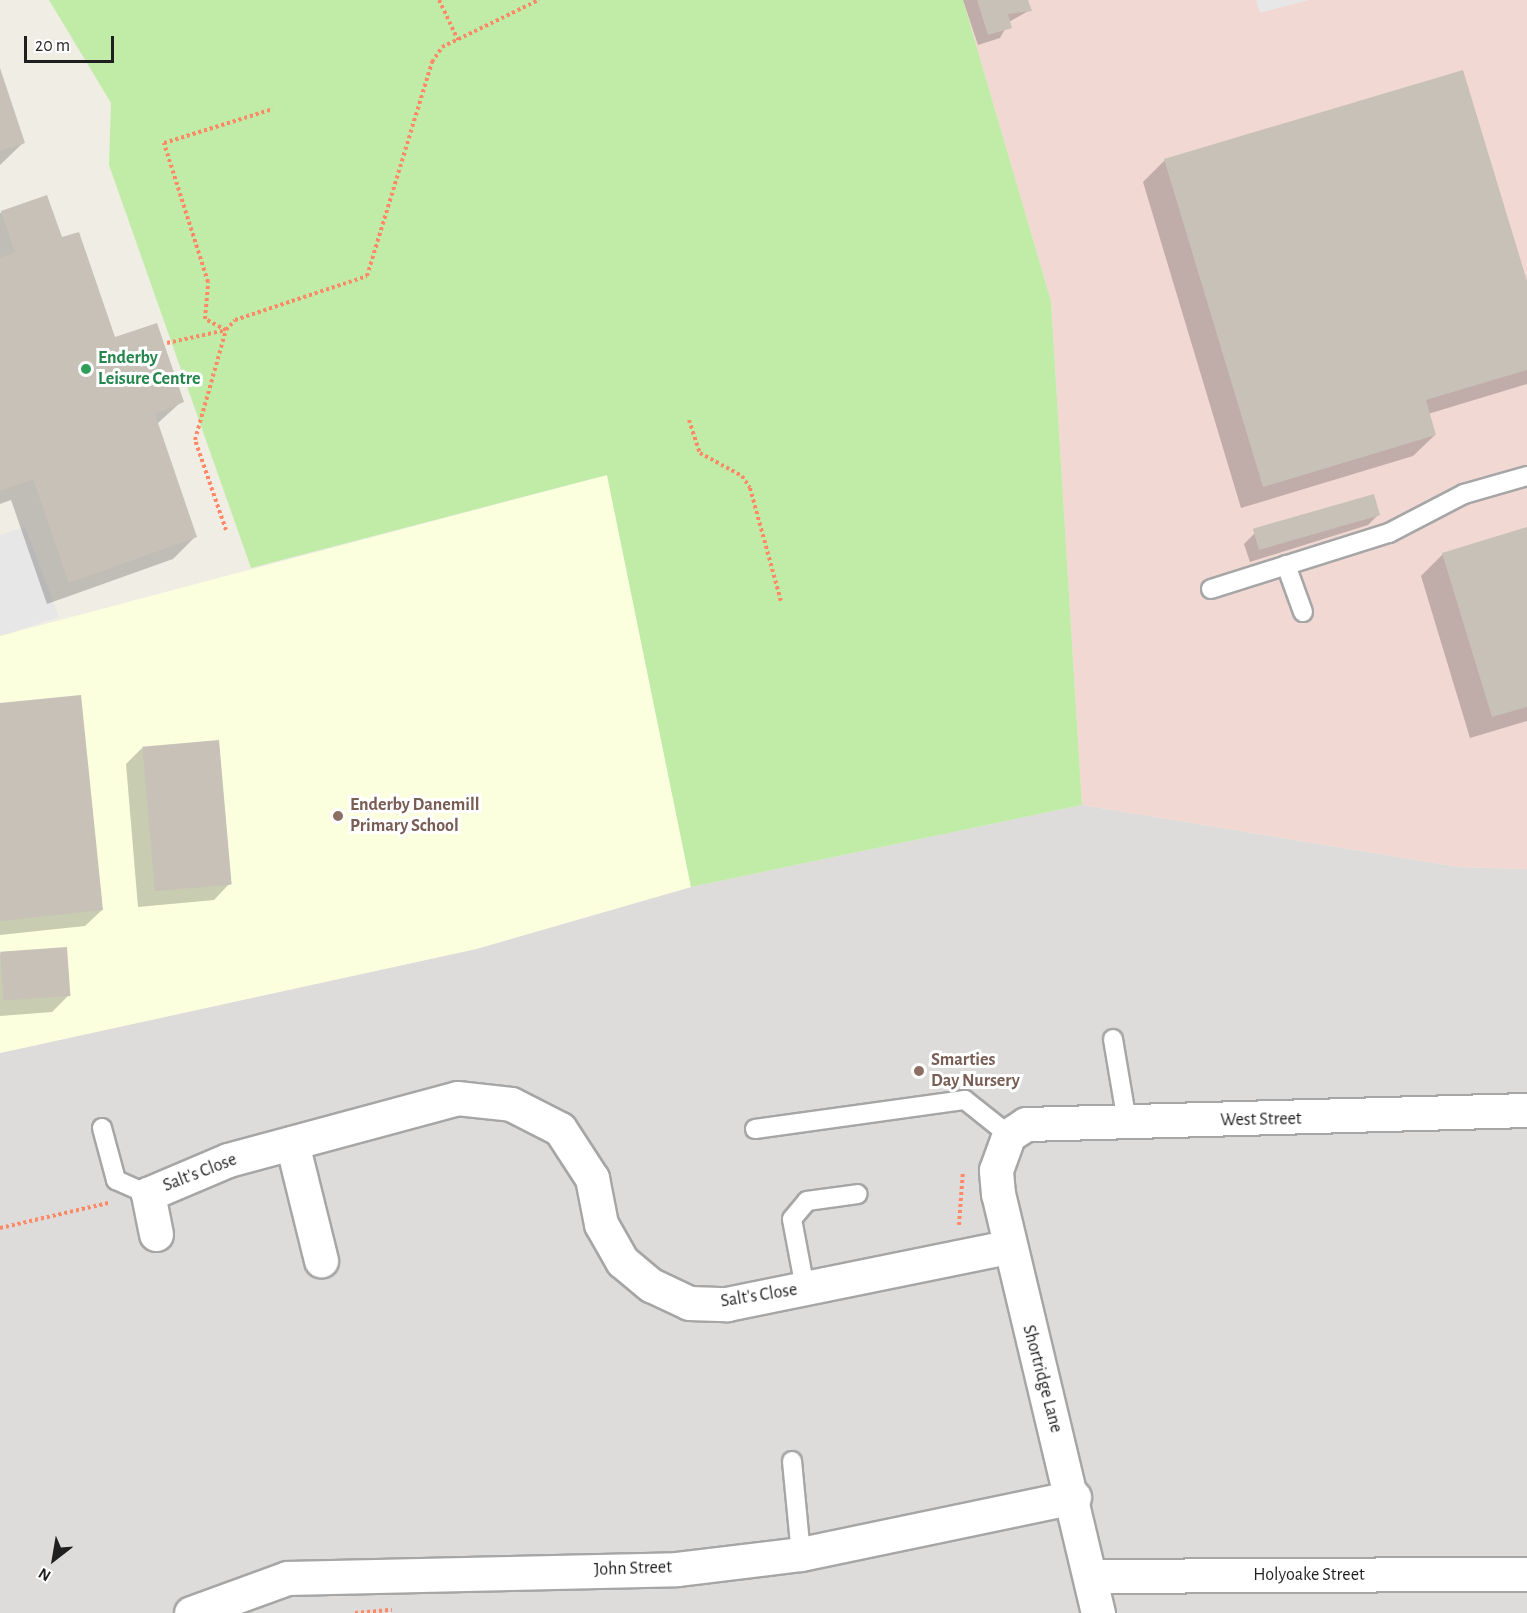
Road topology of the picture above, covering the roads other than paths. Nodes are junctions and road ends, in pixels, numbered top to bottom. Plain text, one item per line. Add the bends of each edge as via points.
1 (1527, 476) edge
2 (1286, 565) junction
3 (1211, 589) dead end
4 (1303, 612) dead end
5 (1113, 1039) dead end
6 (1527, 1110) edge
7 (1127, 1122) junction
8 (102, 1128) dead end
9 (755, 1129) dead end
10 (1006, 1139) junction
11 (292, 1143) junction
12 (148, 1194) junction
13 (858, 1194) dead end
14 (156, 1234) dead end
15 (1008, 1247) junction
16 (321, 1260) dead end
17 (805, 1288) junction
18 (792, 1461) dead end
19 (1074, 1497) junction
20 (801, 1554) junction
21 (1527, 1574) edge
22 (1090, 1576) junction
23 (191, 1613) edge
24 (1098, 1613) edge

1 - 2 lane via 1464,494 1389,532
2 - 3 lane
2 - 4 lane
5 - 7 lane
6 - 7 street, West Street
7 - 10 street, West Street via 1026,1124
8 - 12 lane via 116,1180
9 - 10 lane via 965,1100
10 - 15 street, Shortridge Lane via 996,1170
11 - 12 street, Salt's Close via 228,1161
11 - 16 street
11 - 17 street, Salt's Close via 457,1098 511,1104 560,1129 592,1178 601,1224 622,1261 651,1285 689,1302 727,1304
12 - 14 street, Salt's Close
13 - 17 lane via 807,1201 792,1219
15 - 17 street, Salt's Close via 966,1241
15 - 19 street, Shortridge Lane
18 - 20 lane
19 - 20 street, John Street
19 - 22 street, Shortridge Lane
20 - 23 street, John Street via 677,1569 287,1578
21 - 22 street, Holyoake Street
22 - 24 street, Shortridge Lane

